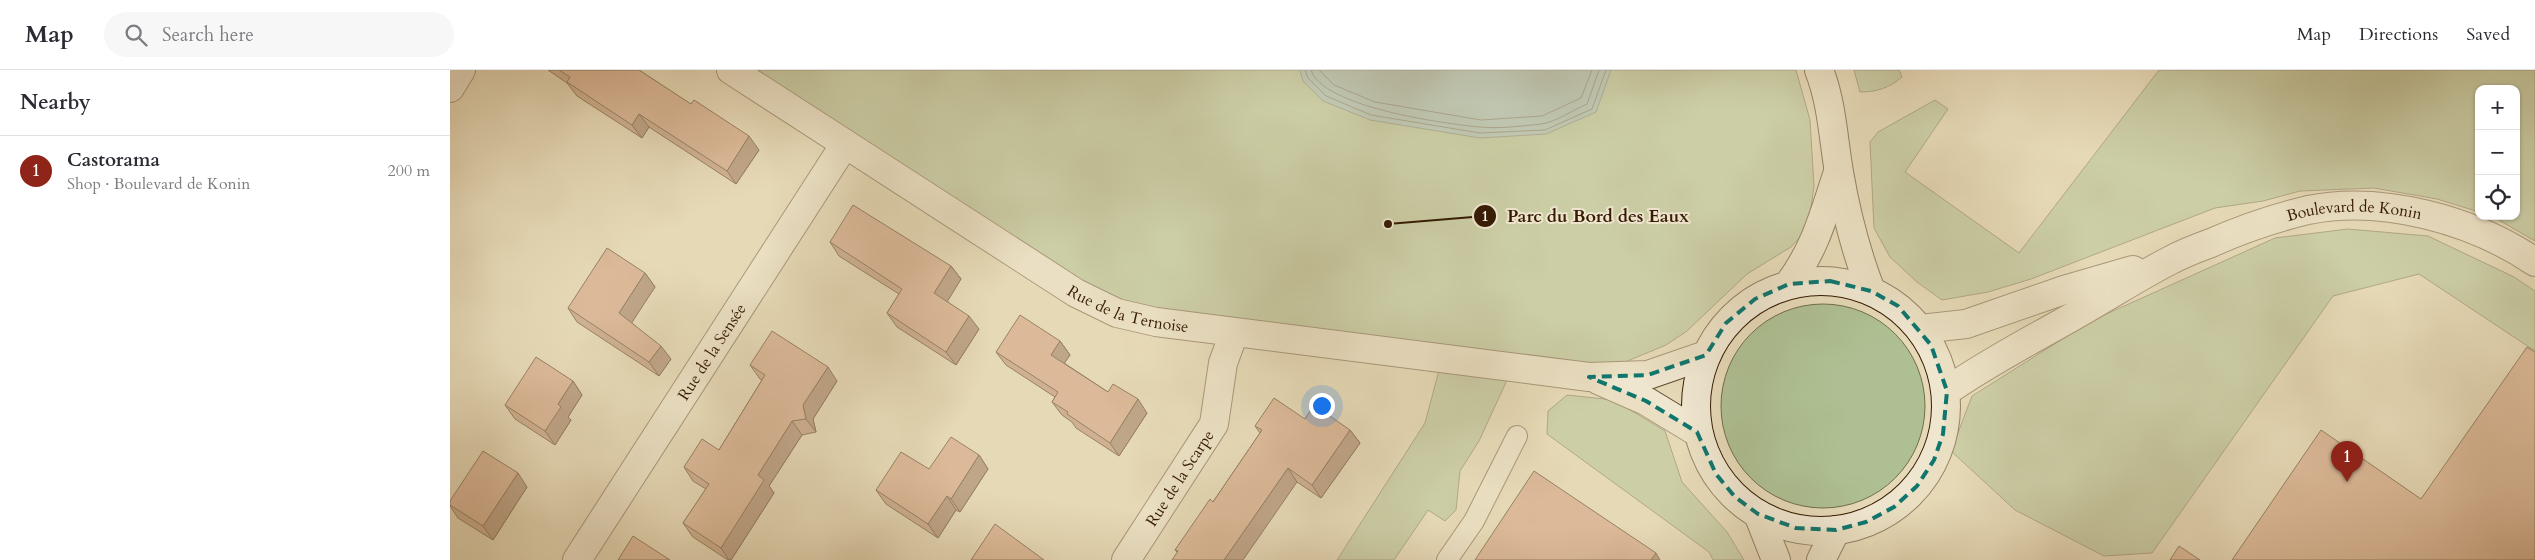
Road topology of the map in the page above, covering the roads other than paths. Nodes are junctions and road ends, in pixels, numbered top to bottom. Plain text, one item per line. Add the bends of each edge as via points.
1 (461, 70) edge
2 (731, 70) edge
3 (1819, 70) edge
4 (450, 88) edge
5 (845, 144) junction
6 (1839, 170) junction
7 (2171, 260) junction
8 (2535, 262) edge
9 (1789, 284) junction
10 (1871, 291) junction
11 (1920, 329) junction
12 (1234, 333) junction
13 (1706, 355) junction
14 (1589, 377) junction
15 (1947, 391) junction
16 (1697, 432) junction
17 (1518, 436) dead end
18 (1758, 514) junction
19 (1836, 530) junction
20 (577, 560) edge
21 (1126, 560) edge
22 (1447, 560) edge
23 (1776, 560) edge
24 (1821, 560) edge

1 - 4 street
2 - 5 street, Rue de la Ternoise
3 - 6 street via 1833,120
5 - 12 street, Rue de la Ternoise via 1076,294 1117,312 1156,322
5 - 20 street, Rue de la Sensée
6 - 9 street via 1820,231 1807,259
6 - 10 street via 1852,233
7 - 8 street, Boulevard de Konin via 2238,231 2308,210 2345,206 2396,209 2446,219 2508,244
7 - 11 street, Boulevard de Konin via 2064,290 1966,324
7 - 15 street, Boulevard de Konin via 2018,344
9 - 10 street via 1830,280
9 - 13 street via 1755,299 1733,317
10 - 11 street via 1898,306
11 - 15 street via 1939,362
12 - 14 street, Rue de la Ternoise
12 - 21 street, Rue de la Scarpe via 1223,363 1214,424
13 - 14 street, Rue de la Ternoise via 1648,375
13 - 16 street via 1696,392
14 - 16 street, Rue de la Ternoise via 1646,401
15 - 19 street via 1943,434 1934,460 1917,486 1894,508 1866,522
16 - 18 street via 1716,474 1735,497
17 - 22 lane via 1474,522
18 - 19 street via 1796,528
18 - 23 street
19 - 24 street

